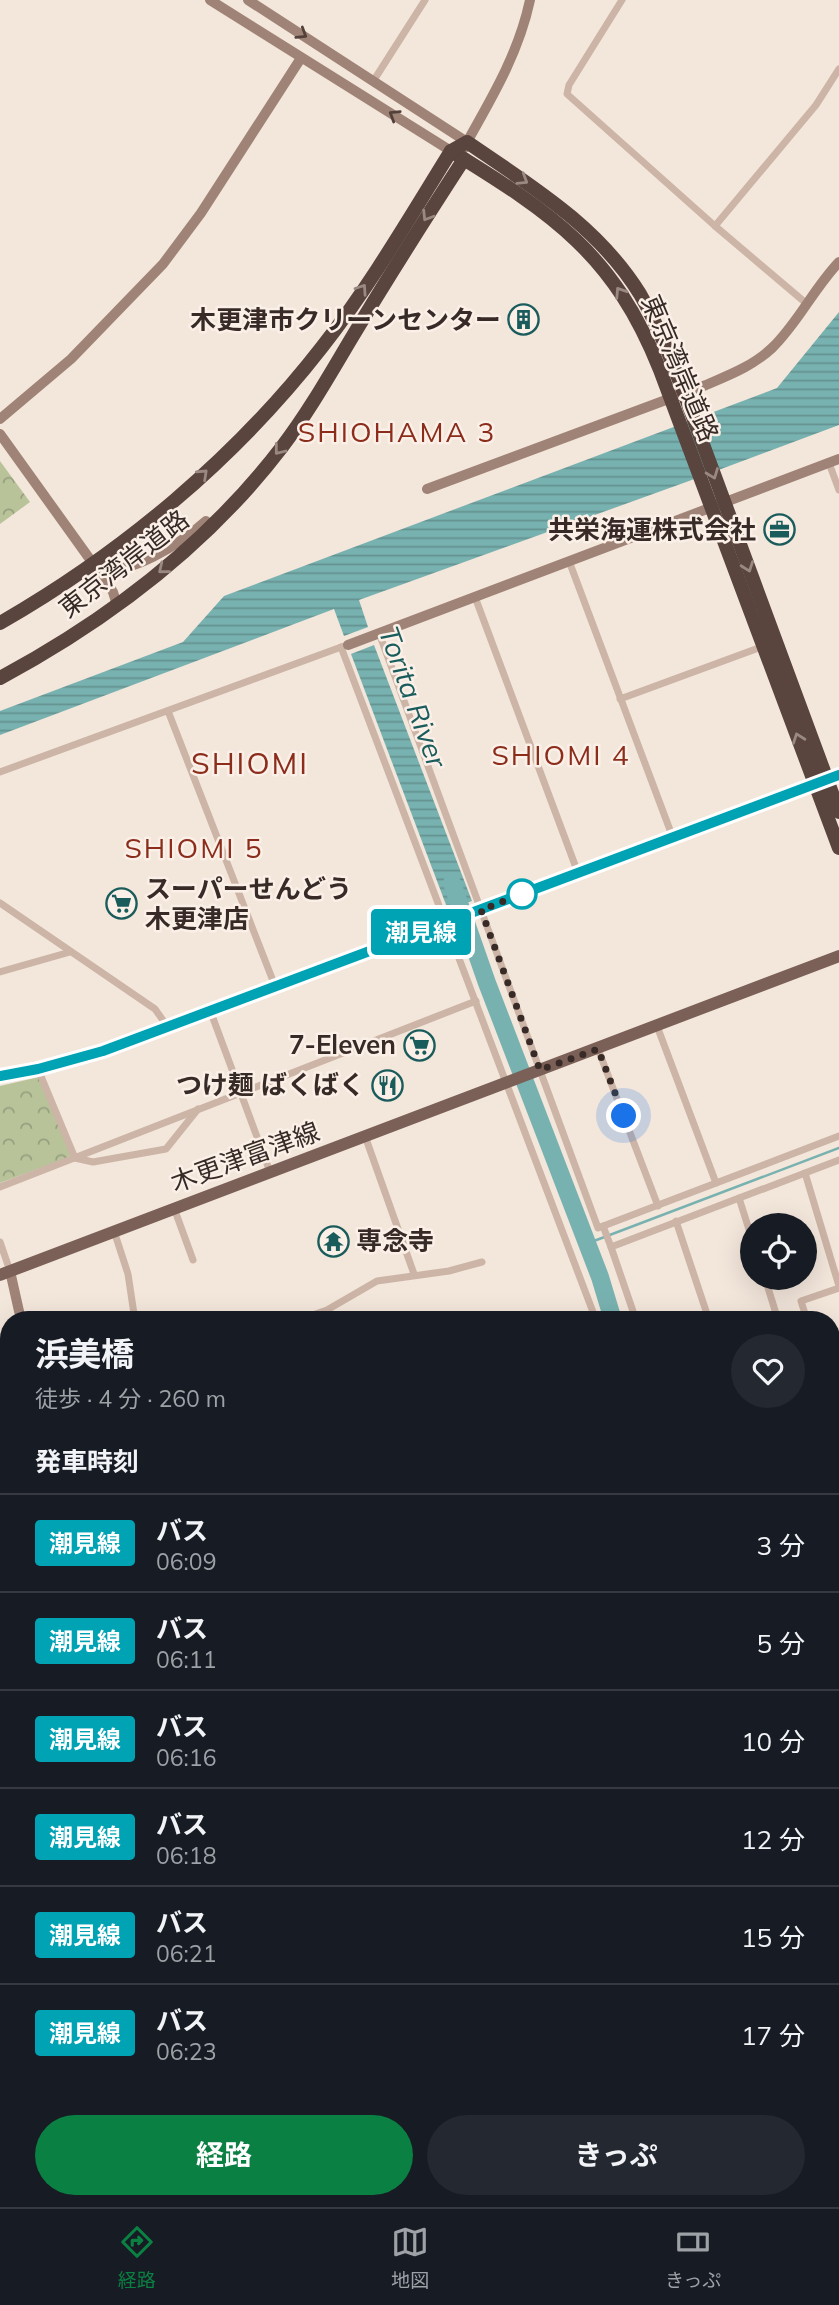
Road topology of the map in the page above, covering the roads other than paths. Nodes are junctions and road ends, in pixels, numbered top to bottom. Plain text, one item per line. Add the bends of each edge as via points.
1 (210, 0) edge
2 (248, 0) edge
3 (425, 0) edge
4 (530, 0) edge
5 (622, 0) edge
6 (302, 58) junction
7 (839, 69) edge
8 (374, 80) junction
9 (467, 142) junction
10 (458, 155) junction
11 (715, 226) junction
12 (839, 262) edge
13 (807, 304) junction
14 (677, 395) junction
15 (0, 419) edge
16 (0, 433) edge
17 (834, 461) edge
18 (248, 488) junction
19 (427, 489) dead end
20 (839, 490) edge
21 (718, 506) junction
22 (569, 561) junction
23 (94, 564) junction
24 (475, 597) junction
25 (117, 605) junction
26 (0, 624) edge
27 (376, 634) junction
28 (344, 646) junction
29 (764, 646) junction
30 (0, 678) edge
31 (621, 699) junction
32 (169, 710) junction
33 (0, 772) edge
34 (827, 780) edge
35 (839, 812) edge
36 (673, 838) junction
37 (839, 848) edge
38 (578, 873) junction
39 (0, 903) edge
40 (481, 910) junction
41 (446, 922) junction
42 (70, 952) junction
43 (839, 956) edge
44 (0, 972) edge
45 (275, 986) junction
46 (476, 1001) junction
47 (210, 1010) junction
48 (167, 1026) junction
49 (657, 1026) junction
50 (598, 1049) junction
51 (38, 1069) junction
52 (540, 1070) junction
53 (0, 1076) edge
54 (507, 1083) junction
55 (240, 1091) junction
56 (200, 1108) junction
57 (365, 1136) junction
58 (839, 1136) edge
59 (75, 1158) junction
60 (839, 1160) edge
61 (270, 1172) junction
62 (805, 1173) junction
63 (716, 1183) junction
64 (0, 1187) edge
65 (739, 1198) junction
66 (658, 1206) junction
67 (174, 1207) junction
68 (744, 1213) edge
69 (676, 1222) junction
70 (603, 1226) junction
71 (114, 1231) junction
72 (0, 1242) edge
73 (611, 1247) junction
74 (193, 1259) dead end
75 (482, 1262) dead end
76 (5, 1273) edge
77 (414, 1274) junction
78 (839, 1287) edge
79 (769, 1290) edge
80 (18, 1311) edge
81 (134, 1311) edge
82 (330, 1311) edge
83 (593, 1311) edge
84 (633, 1311) edge
85 (706, 1311) edge
86 (776, 1311) edge
87 (804, 1311) edge

1 - 6 street
2 -> 8 street
3 - 8 street
4 - 9 street via 517,47
5 - 11 street via 567,93
10 -> 6 street
6 - 15 street via 163,264 71,359
7 - 11 street via 816,105
8 - 9 street
9 - 10 highway, 東京湾岸道路
9 -> 14 highway, 東京湾岸道路 via 556,202 607,250 647,306 663,340
14 -> 10 highway, 東京湾岸道路 via 630,306 588,250 556,221
10 -> 18 highway, 東京湾岸道路 via 307,412
23 -> 10 highway, 東京湾岸道路 via 196,481 315,355
11 - 13 street
12 - 13 street
13 - 14 street via 785,334 756,361
14 - 19 street
14 - 21 highway, 東京湾岸道路
16 - 23 street
17 - 20 street
17 - 21 street
18 - 23 street via 163,552 104,570
18 -> 25 highway, 東京湾岸道路 via 187,549
21 - 22 street
21 - 29 highway, 東京湾岸道路
21 -> 34 highway, 東京湾岸道路
22 - 24 street
22 - 31 street
23 - 25 street
23 - 26 highway, 東京湾岸道路
24 - 27 street
24 - 38 street
25 - 30 highway, 東京湾岸道路
27 - 28 street
27 - 40 street
28 - 32 street
28 - 41 street
29 - 31 street
34 -> 29 highway, 東京湾岸道路
31 - 36 street
32 - 33 street
32 - 45 street
34 - 35 highway, 東京湾岸道路
34 - 36 street
34 - 37 highway, 東京湾岸道路
36 - 38 street
38 - 40 street
39 - 42 street
40 - 41 street
40 - 52 street
41 - 45 street
41 - 46 street
42 - 44 street
42 - 48 street via 155,1009
43 - 49 main road
45 - 47 street
46 - 54 street
46 - 55 street
47 - 48 street
47 - 55 street
48 - 51 street
49 - 50 main road
49 - 63 street
50 - 52 main road
50 - 66 street
51 - 53 street
51 - 59 street
52 - 54 main road, 木更津富津線
52 - 70 street via 598,1228
54 - 57 main road, 木更津富津線
54 - 83 street
55 - 56 street
55 - 61 street
56 - 59 street
56 - 59 street via 166,1149 93,1162
57 - 61 main road, 木更津富津線
57 - 77 street
58 - 63 street
59 - 64 street
60 - 62 street
61 - 67 main road, 木更津富津線
62 - 65 street
62 - 78 street
63 - 66 street
65 - 68 street
65 - 69 street
66 - 70 street
67 - 71 main road, 木更津富津線
67 - 74 street
69 - 73 street
69 - 85 street
70 - 73 street
71 - 76 main road, 木更津富津線
71 - 81 street
72 - 76 street
73 - 84 street
75 - 77 street
76 - 80 street
77 - 82 street via 377,1281
78 - 87 street via 801,1301
79 - 86 street

